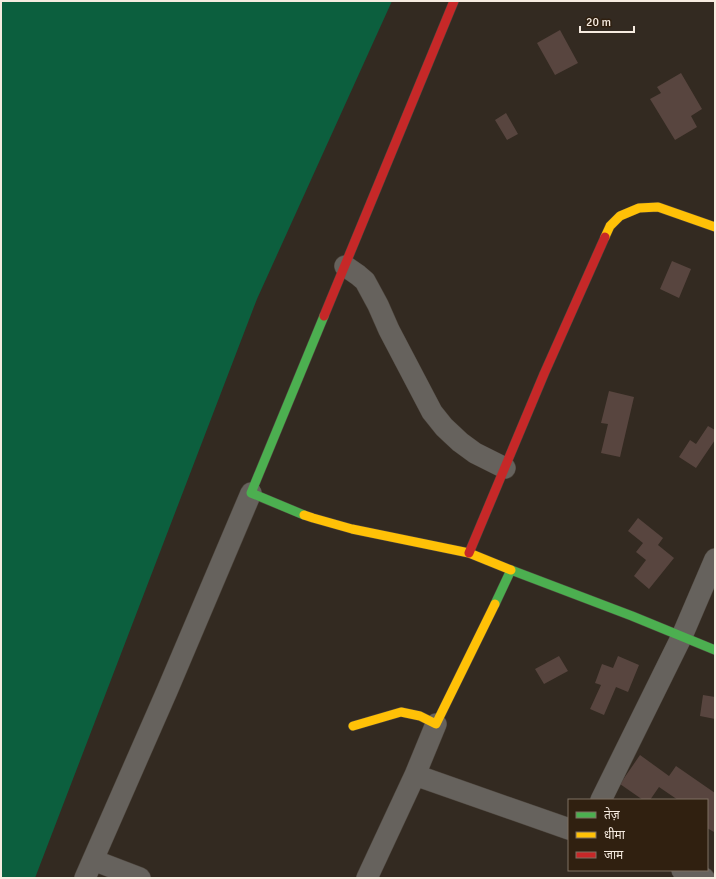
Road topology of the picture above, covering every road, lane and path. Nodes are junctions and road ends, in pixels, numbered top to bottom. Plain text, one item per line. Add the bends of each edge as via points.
1 (454, 1) edge
2 (715, 227) edge
3 (345, 266) junction
4 (505, 468) junction
5 (251, 494) junction
6 (469, 553) junction
7 (715, 559) edge
8 (511, 570) junction
9 (682, 636) junction
10 (715, 650) edge
11 (436, 724) junction
12 (353, 726) dead end
13 (415, 775) junction
14 (601, 799) edge
15 (568, 829) edge
16 (89, 869) edge
17 (685, 871) edge
18 (140, 878) edge
19 (367, 878) edge
20 (704, 878) edge

1 - 3 street
2 - 4 street via 658,207 639,208 620,216 610,226
3 - 4 street via 365,281 432,412 460,442 475,453
3 - 5 street
4 - 6 street
5 - 6 street via 313,518 352,529
5 - 16 street
6 - 8 street
7 - 9 street
8 - 9 street
8 - 11 street
9 - 10 street
9 - 14 street
11 - 12 street via 420,716 401,712
11 - 13 street
13 - 15 street
13 - 19 street
16 - 18 street
17 - 20 street

